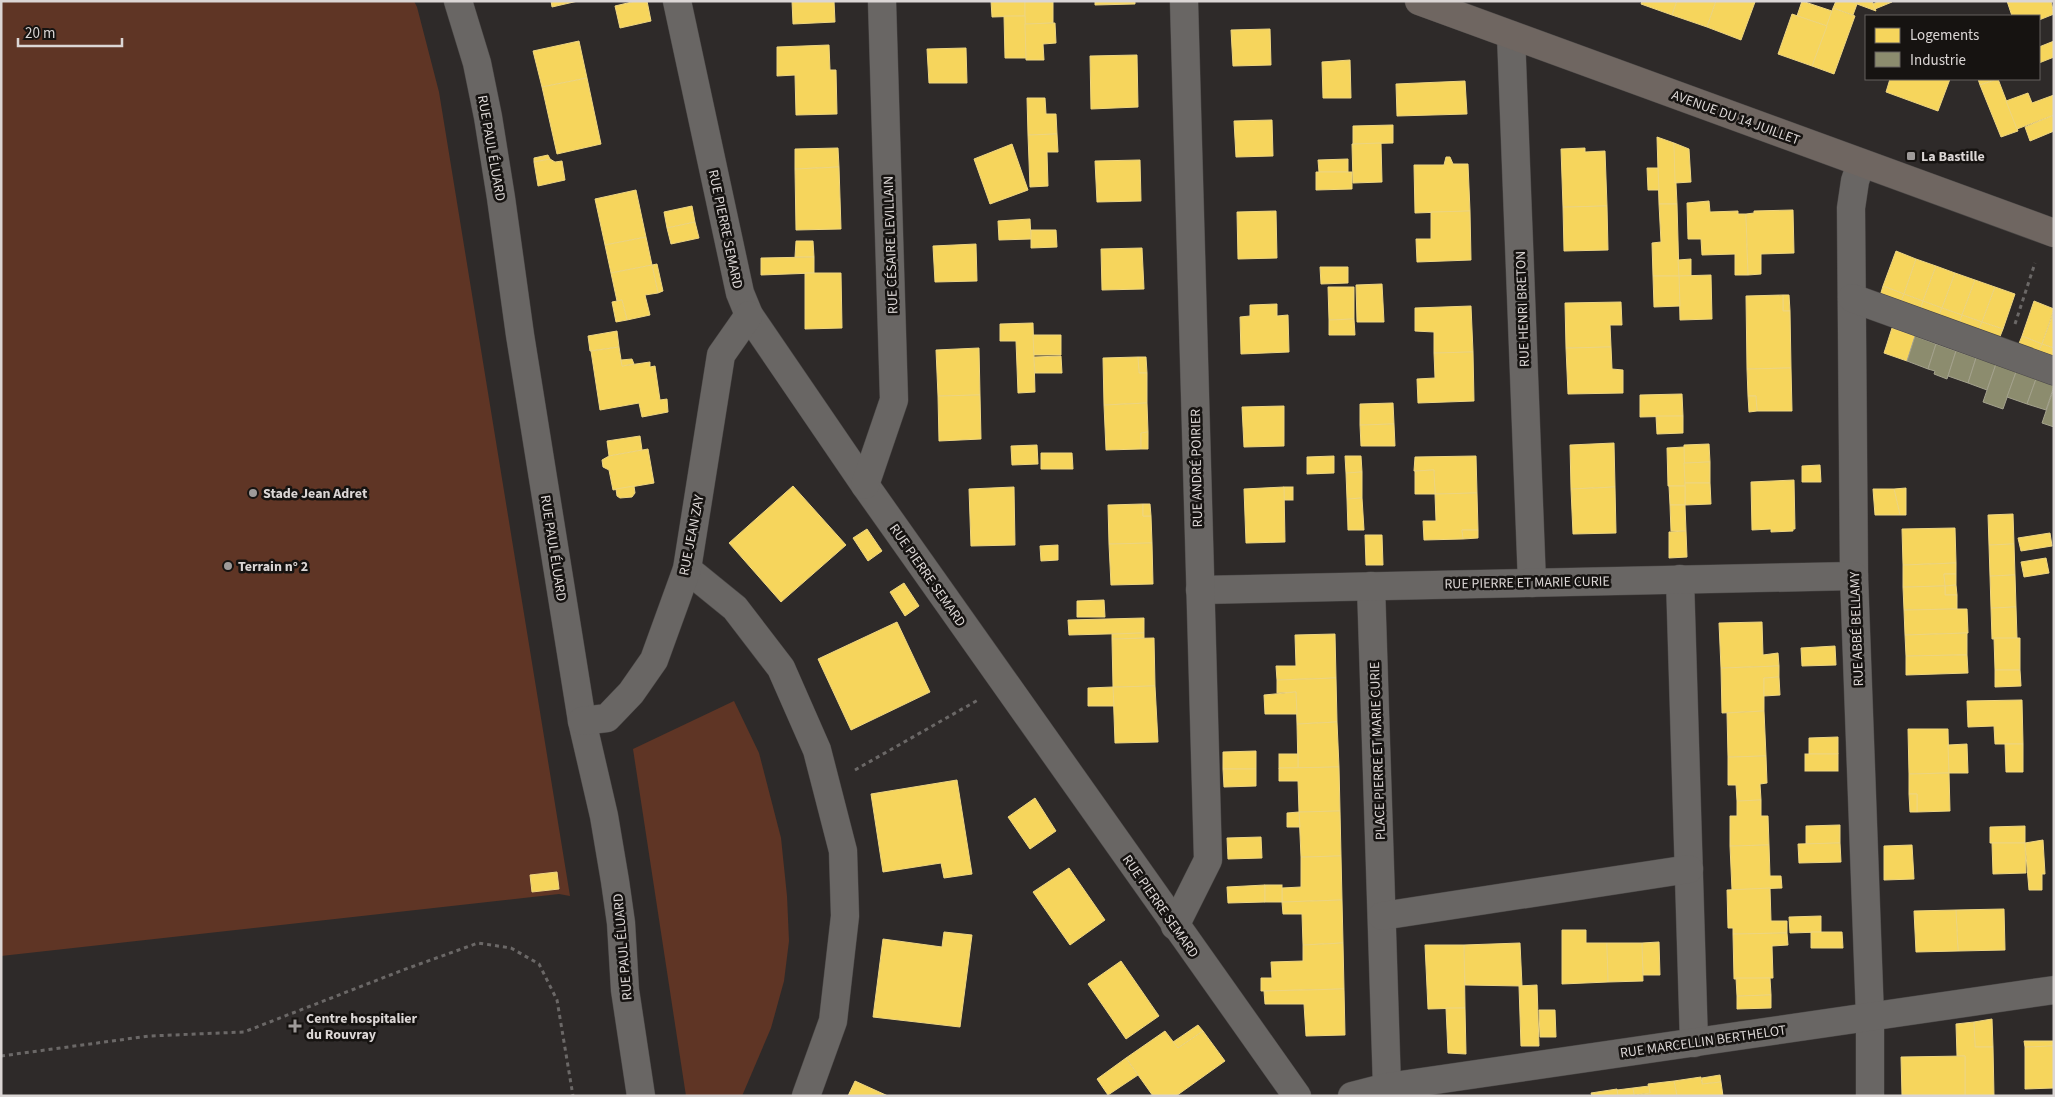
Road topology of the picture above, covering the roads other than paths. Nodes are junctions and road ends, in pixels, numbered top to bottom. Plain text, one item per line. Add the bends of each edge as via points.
1 (458, 1) edge
2 (677, 1) edge
3 (882, 1) edge
4 (1184, 1) edge
5 (1419, 1) edge
6 (1472, 11) edge
7 (1511, 35) junction
8 (1861, 163) junction
9 (2054, 233) edge
10 (1852, 298) junction
11 (750, 315) junction
12 (2054, 371) edge
13 (865, 485) junction
14 (687, 569) junction
15 (1854, 576) junction
16 (1680, 579) junction
17 (1532, 583) junction
18 (1372, 586) junction
19 (1200, 590) junction
20 (582, 721) junction
21 (1689, 869) junction
22 (1382, 916) junction
23 (1175, 926) junction
24 (2054, 990) edge
25 (1870, 1017) junction
26 (1694, 1043) junction
27 (1387, 1087) junction
28 (640, 1096) edge
29 (806, 1096) edge
30 (1297, 1096) edge
31 (1352, 1096) edge
32 (1870, 1096) edge

1 - 20 street, RUE PAUL ÉLUARD via 477,63 488,117
2 - 11 street, RUE PIERRE SEMARD via 740,293
3 - 13 street, RUE CÉSAIRE LEVILLAIN via 894,400
4 - 19 street, RUE ANDRÉ POIRIER
5 - 6 main road, AVENUE DU 14 JUILLET
6 - 7 main road, AVENUE DU 14 JUILLET
7 - 8 main road, AVENUE DU 14 JUILLET
7 - 17 street, RUE HENRI BRETON
8 - 9 main road, AVENUE DU 14 JUILLET
8 - 10 street, RUE ABBÉ BELLAMY via 1851,208
10 - 12 street
10 - 15 street, RUE ABBÉ BELLAMY
11 - 13 street, RUE PIERRE SEMARD
11 - 14 street, RUE JEAN ZAY via 721,355
13 - 23 street, RUE PIERRE SEMARD
14 - 20 street, RUE JEAN ZAY via 654,660 631,693 607,718
14 - 29 street via 736,608 781,668 817,750 843,851 845,916 833,1021
15 - 16 street, RUE PIERRE ET MARIE CURIE
15 - 25 street, RUE ABBÉ BELLAMY
16 - 17 street, RUE PIERRE ET MARIE CURIE
16 - 21 street
17 - 18 street, RUE PIERRE ET MARIE CURIE
18 - 19 street, RUE PIERRE ET MARIE CURIE
18 - 22 street, PLACE PIERRE ET MARIE CURIE
19 - 23 street, RUE ANDRÉ POIRIER via 1208,860
20 - 28 street, RUE PAUL ÉLUARD via 604,816 622,923 624,990
21 - 22 street
21 - 26 street
22 - 27 street, PLACE PIERRE ET MARIE CURIE
23 - 30 street, RUE PIERRE SEMARD
24 - 25 street, RUE MARCELLIN BERTHELOT
25 - 26 street, RUE MARCELLIN BERTHELOT
25 - 32 street, RUE ABBÉ BELLAMY
26 - 27 street, RUE MARCELLIN BERTHELOT
27 - 31 street, RUE MARCELLIN BERTHELOT

